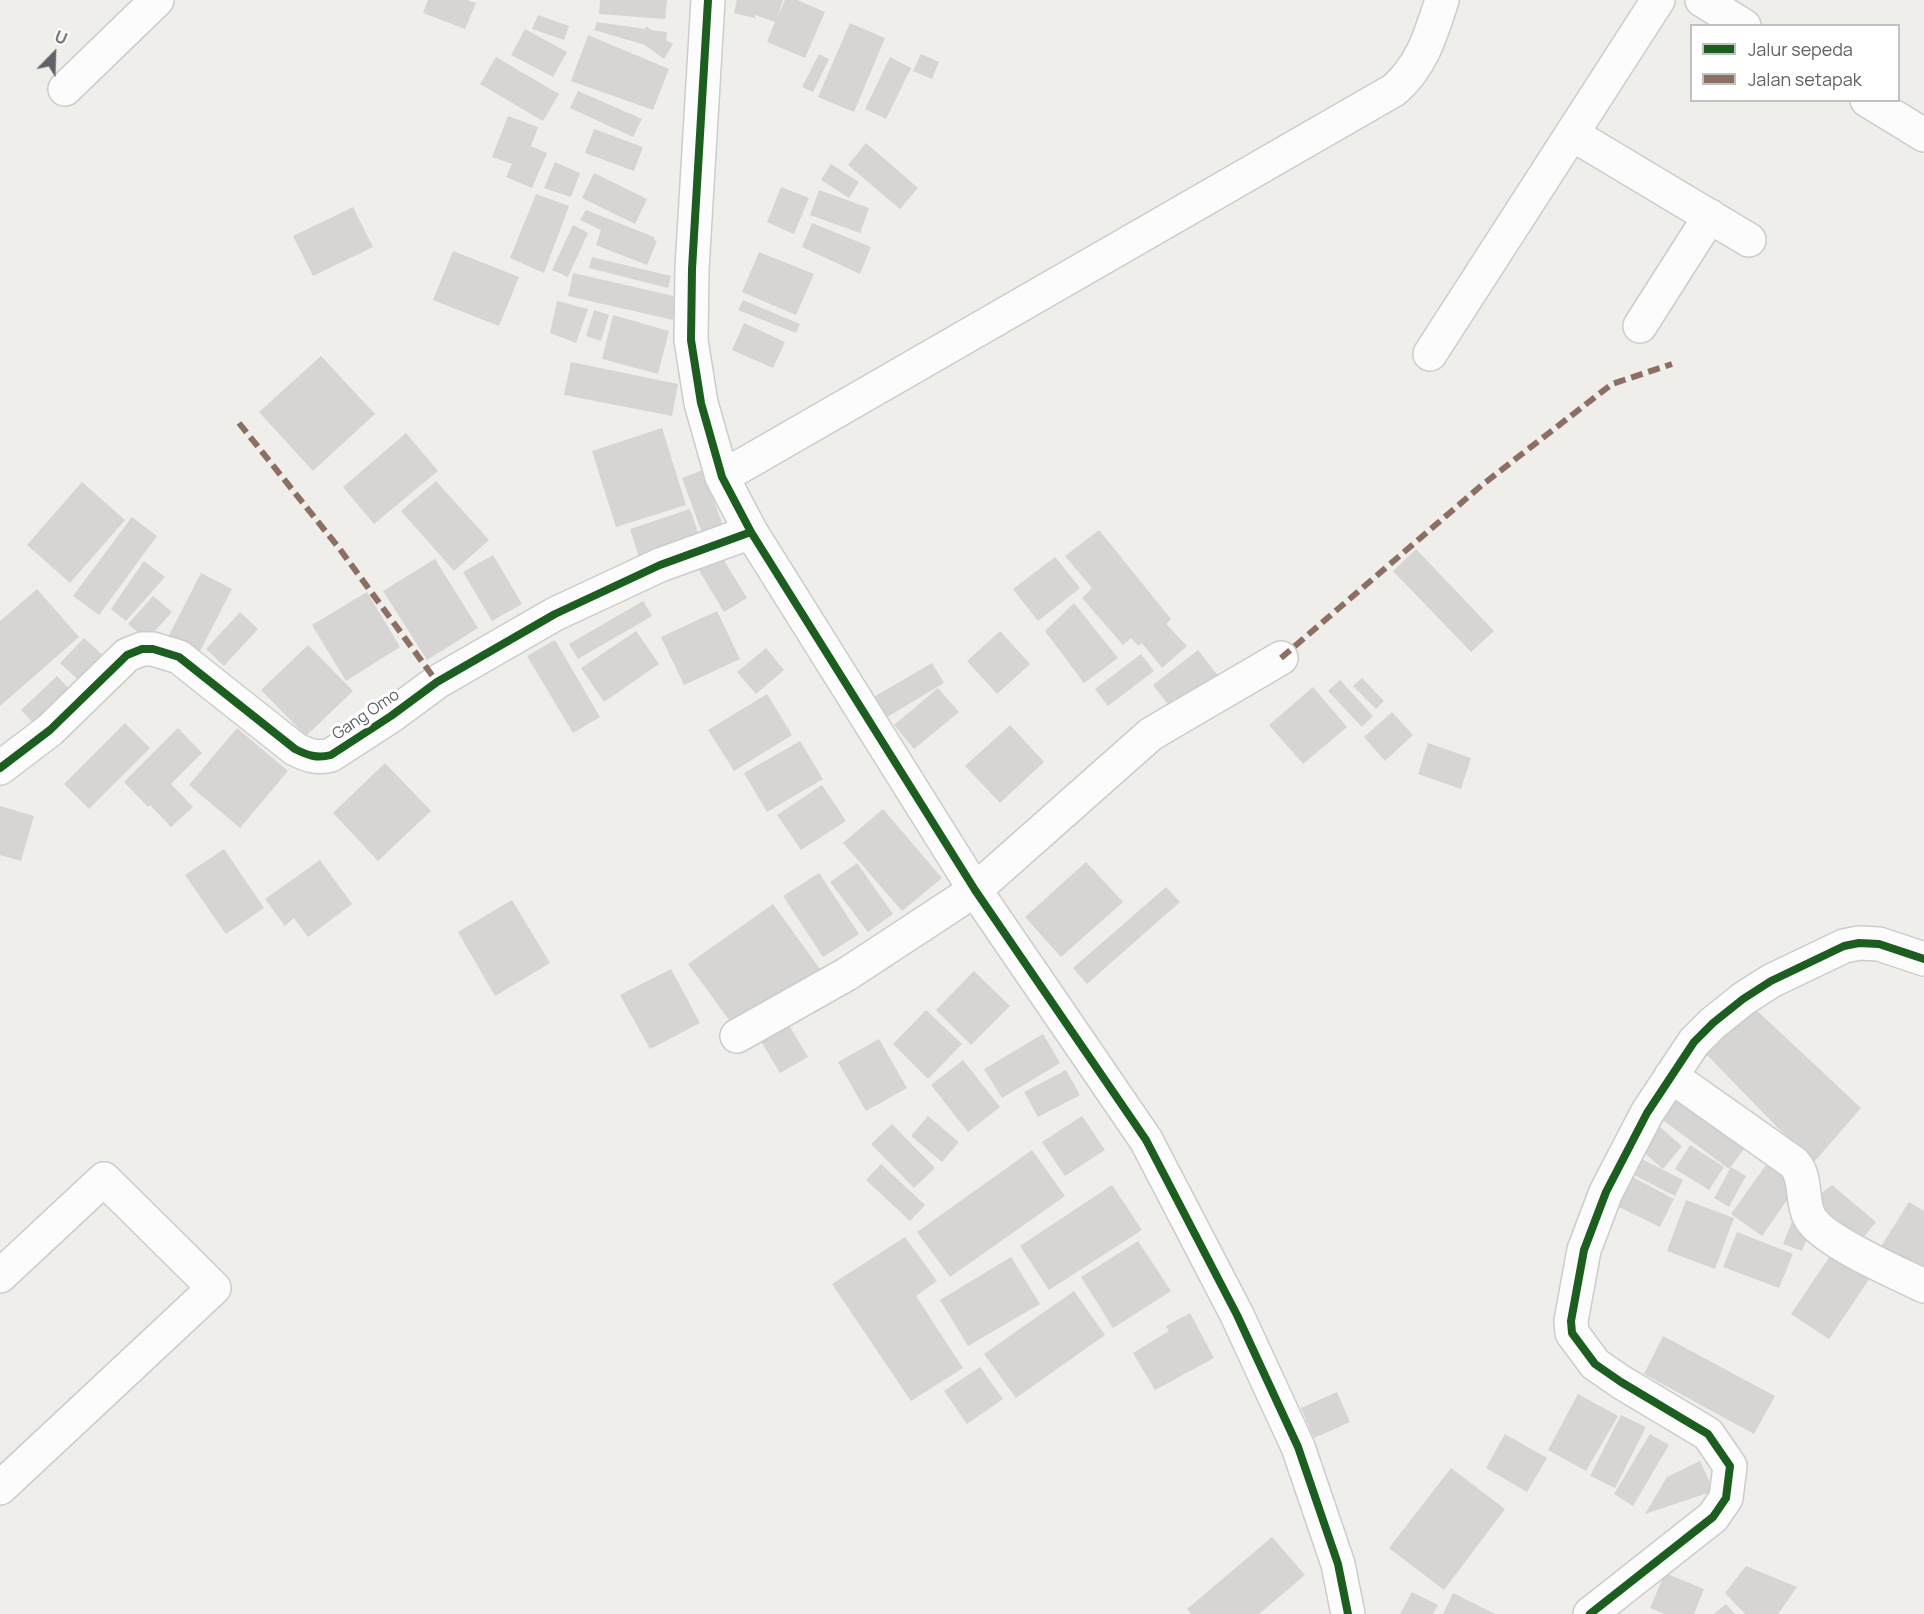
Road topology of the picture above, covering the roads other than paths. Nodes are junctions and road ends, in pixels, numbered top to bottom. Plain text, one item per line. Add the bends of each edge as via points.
1 (157, 0) edge
2 (708, 0) edge
3 (1442, 0) edge
4 (1658, 0) edge
5 (1702, 0) edge
6 (1741, 24) edge
7 (65, 89) dead end
8 (1870, 102) edge
9 (1572, 134) junction
10 (1924, 135) edge
11 (1710, 216) junction
12 (1749, 240) dead end
13 (1640, 326) dead end
14 (1430, 354) dead end
15 (722, 477) junction
16 (751, 532) junction
17 (1281, 658) dead end
18 (0, 768) edge
19 (975, 890) junction
20 (1924, 959) edge
21 (737, 1036) dead end
22 (1671, 1076) junction
23 (0, 1276) edge
24 (1924, 1286) edge
25 (0, 1488) edge
26 (1348, 1614) edge
27 (1590, 1614) edge

1 - 7 street
2 - 15 street via 691,340 701,403
3 - 15 street via 1427,48 1394,90
4 - 9 street
5 - 6 street
8 - 10 street
9 - 11 street
9 - 14 street
11 - 12 street
11 - 13 street
15 - 16 street
16 - 18 street, Gang Omo via 660,566 555,614 437,682 331,755 321,758 295,748 179,657 142,649 127,655 50,730
16 - 19 street
17 - 19 street via 1151,734
19 - 21 street via 847,974
19 - 26 street via 1146,1140 1237,1316 1298,1447 1338,1564
20 - 22 street via 1879,944 1859,943 1832,951 1743,999 1694,1042
22 - 24 street via 1794,1163 1801,1173 1808,1215 1822,1231
22 - 27 street via 1606,1192 1584,1250 1572,1333 1595,1364 1708,1434 1730,1466 1726,1498 1713,1517
23 - 25 street via 104,1179 214,1288

